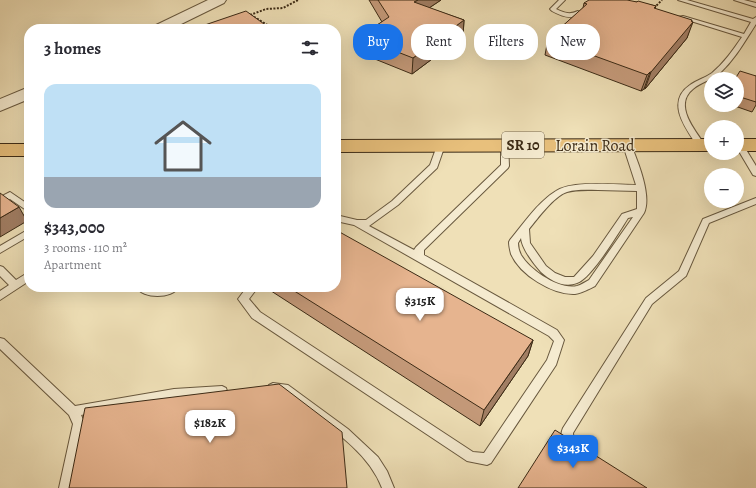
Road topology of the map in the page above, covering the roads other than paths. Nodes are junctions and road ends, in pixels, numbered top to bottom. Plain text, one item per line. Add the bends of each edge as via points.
1 (219, 0) edge
2 (562, 0) edge
3 (682, 0) edge
4 (737, 0) edge
5 (756, 5) edge
6 (654, 9) edge
7 (578, 13) edge
8 (756, 20) edge
9 (169, 24) edge
10 (745, 36) junction
11 (24, 94) edge
12 (0, 106) edge
13 (704, 143) edge
14 (441, 145) junction
15 (505, 145) junction
16 (627, 145) junction
17 (704, 145) edge
18 (744, 145) edge
19 (341, 146) edge
20 (0, 150) edge
21 (24, 150) edge
22 (756, 173) edge
23 (640, 188) junction
24 (0, 201) edge
25 (756, 201) edge
26 (24, 205) edge
27 (641, 211) junction
28 (341, 219) edge
29 (357, 224) junction
30 (525, 229) junction
31 (24, 235) edge
32 (0, 250) edge
33 (419, 257) junction
34 (0, 270) edge
35 (24, 279) edge
36 (16, 285) junction
37 (154, 292) edge
38 (166, 292) edge
39 (249, 292) edge
40 (0, 296) edge
41 (0, 342) edge
42 (260, 389) edge
43 (237, 390) edge
44 (73, 411) junction
45 (582, 455) edge
46 (65, 488) edge
47 (388, 488) edge

1 - 9 street
2 - 7 lane via 554,10 570,16
3 - 8 lane
4 - 5 lane
6 - 10 lane
8 - 10 lane
10 - 13 lane via 717,73 692,86 681,102 685,121
11 - 12 street
14 - 15 main road, Lorain Road / SR 10
14 - 19 main road, Lorain Road / SR 10
14 - 29 lane via 434,166 395,203 368,223
15 - 16 main road, Lorain Road / SR 10
15 - 33 lane via 506,166 419,249
16 - 17 main road, Lorain Road / SR 10
16 - 23 lane
18 - 22 lane
20 - 21 main road
23 - 27 lane
23 - 30 lane via 573,188 561,192
24 - 26 lane via 10,195
25 - 45 lane via 706,220 683,273 649,301 567,432 569,446
27 - 30 lane via 625,216 596,258 576,280 564,281 552,276 543,268 526,244
27 - 30 lane via 592,283 576,290 548,283 525,267 515,254 513,242
28 - 29 lane
29 - 33 lane
31 - 32 lane
33 - 39 lane via 553,333 559,340 552,362 486,459 471,457 256,315 243,299
34 - 36 lane
35 - 36 lane
36 - 40 lane
37 - 38 lane
41 - 44 lane
42 - 47 lane via 284,388 338,426 369,454 387,481
43 - 44 lane via 174,394
44 - 46 lane via 78,424

